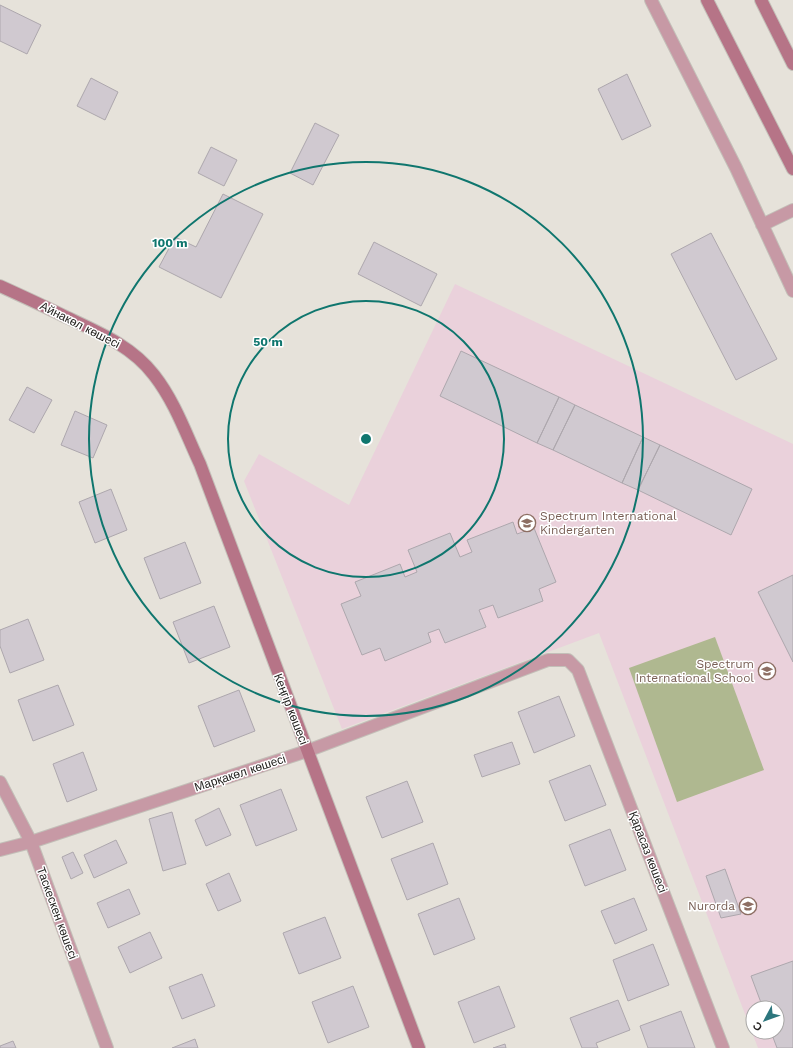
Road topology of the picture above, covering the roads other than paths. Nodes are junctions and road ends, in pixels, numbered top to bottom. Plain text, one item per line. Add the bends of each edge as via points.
1 (651, 0) edge
2 (707, 0) edge
3 (761, 0) edge
4 (793, 64) edge
5 (793, 169) edge
6 (793, 210) edge
7 (762, 225) junction
8 (0, 286) edge
9 (793, 291) edge
10 (154, 375) joint
11 (568, 660) joint
12 (307, 751) junction
13 (0, 782) edge
14 (31, 842) junction
15 (0, 850) edge
16 (107, 1048) edge
17 (419, 1048) edge
18 (723, 1048) edge

1 - 7 street
2 - 5 street
3 - 4 street
6 - 7 street
7 - 9 street
8 - 10 street, Айнакөл көшесі via 112,340 137,357
10 - 12 street, Кеңгір көшесі via 172,401 200,464
11 - 12 street, Марқакөл көшесі via 548,660
11 - 18 street, Қарасаз көшесі via 578,670
12 - 14 street, Марқакөл көшесі
12 - 17 street, Кеңгір көшесі
13 - 14 street, Таскескен көшесі
14 - 15 street, Марқакөл көшесі
14 - 16 street, Таскескен көшесі

